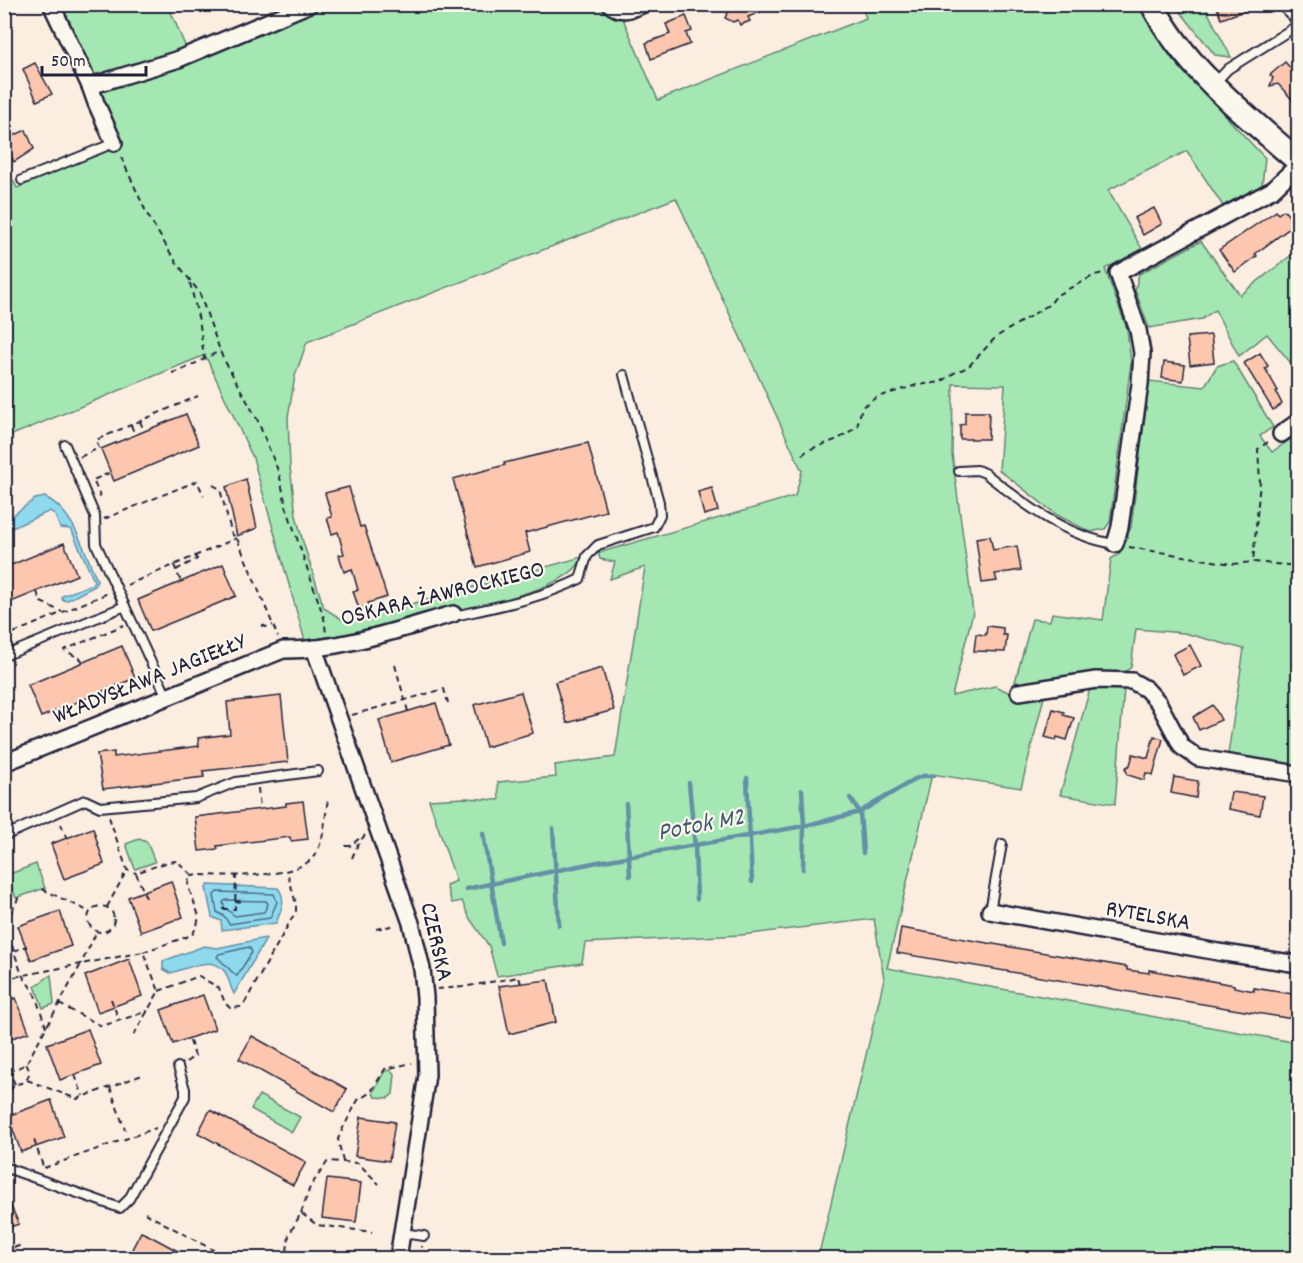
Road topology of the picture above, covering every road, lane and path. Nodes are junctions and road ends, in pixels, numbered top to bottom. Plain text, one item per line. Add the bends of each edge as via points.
1 (51, 4) edge
2 (310, 4) edge
3 (644, 4) edge
4 (1152, 4) edge
5 (1280, 4) edge
6 (612, 6) edge
7 (1299, 23) edge
8 (90, 86) junction
9 (1213, 86) junction
10 (114, 143) junction
11 (1299, 163) edge
12 (22, 180) dead end
13 (1119, 273) junction
14 (189, 280) junction
15 (220, 351) junction
16 (204, 358) junction
17 (172, 373) dead end
18 (624, 375) dead end
19 (198, 396) dead end
20 (140, 421) junction
21 (1299, 422) edge
22 (131, 425) junction
23 (144, 431) dead end
24 (135, 435) dead end
25 (1281, 435) joint
26 (65, 445) dead end
27 (801, 456) dead end
28 (81, 457) dead end
29 (959, 471) dead end
30 (109, 473) dead end
31 (213, 485) dead end
32 (204, 496) dead end
33 (95, 498) dead end
34 (102, 515) dead end
35 (237, 538) junction
36 (1115, 544) junction
37 (195, 556) junction
38 (1253, 562) junction
39 (174, 565) junction
40 (1299, 566) edge
41 (176, 570) junction
42 (181, 582) dead end
43 (117, 589) junction
44 (37, 592) dead end
45 (125, 606) junction
46 (62, 612) junction
47 (453, 614) joint
48 (324, 618) dead end
49 (132, 621) junction
50 (262, 625) dead end
51 (273, 625) junction
52 (277, 635) dead end
53 (4, 637) edge
54 (314, 648) junction
55 (4, 656) edge
56 (82, 662) dead end
57 (395, 665) dead end
58 (1019, 692) dead end
59 (166, 697) junction
60 (405, 700) junction
61 (448, 704) dead end
62 (409, 715) dead end
63 (351, 716) dead end
64 (4, 763) edge
65 (318, 771) dead end
66 (1299, 774) edge
67 (257, 780) junction
68 (328, 799) dead end
69 (105, 807) junction
70 (260, 809) dead end
71 (57, 813) junction
72 (4, 836) edge
73 (363, 836) dead end
74 (69, 844) dead end
75 (1002, 844) dead end
76 (345, 846) dead end
77 (127, 870) junction
78 (287, 871) junction
79 (136, 873) junction
80 (236, 875) junction
81 (193, 876) junction
82 (42, 889) dead end
83 (19, 897) dead end
84 (146, 898) dead end
85 (243, 901) dead end
86 (235, 902) junction
87 (107, 907) junction
88 (222, 909) dead end
89 (90, 912) junction
90 (990, 912) joint
91 (5, 925) edge
92 (397, 927) dead end
93 (376, 929) dead end
94 (97, 931) junction
95 (27, 946) dead end
96 (14, 951) junction
97 (143, 951) junction
98 (81, 964) junction
99 (1299, 964) edge
100 (22, 975) junction
101 (4, 979) edge
102 (521, 984) dead end
103 (437, 989) dead end
104 (159, 991) junction
105 (111, 999) dead end
106 (59, 1004) junction
107 (148, 1011) junction
108 (126, 1019) junction
109 (119, 1020) junction
110 (127, 1024) dead end
111 (46, 1026) junction
112 (132, 1038) dead end
113 (189, 1038) dead end
114 (415, 1062) dead end
115 (26, 1064) junction
116 (4, 1067) edge
117 (178, 1067) joint
118 (12, 1071) junction
119 (145, 1074) dead end
120 (75, 1075) dead end
121 (27, 1080) junction
122 (15, 1084) junction
123 (110, 1087) junction
124 (83, 1096) junction
125 (4, 1099) edge
126 (164, 1125) dead end
127 (125, 1130) dead end
128 (34, 1140) dead end
129 (343, 1162) junction
130 (4, 1167) edge
131 (44, 1168) junction
132 (42, 1180) junction
133 (379, 1184) dead end
134 (145, 1213) dead end
135 (301, 1213) junction
136 (372, 1232) dead end
137 (401, 1233) junction
138 (424, 1236) dead end
139 (22, 1245) dead end
140 (6, 1250) edge
141 (287, 1251) dead end
142 (10, 1258) edge
143 (228, 1258) edge
144 (398, 1258) edge

1 - 8 street
2 - 8 street via 176,60
3 - 6 street via 628,11
4 - 9 street via 1185,55
5 - 7 lane
7 - 9 lane via 1228,69
8 - 10 street
9 - 11 street
10 - 12 lane
10 - 14 path via 147,214
11 - 13 street via 1272,190
13 - 27 path via 1095,275 1057,295 1050,304 996,337 968,367 941,382 877,397 862,406 857,427
13 - 36 street via 1142,353
14 - 15 path via 199,292
14 - 16 path
15 - 16 path
15 - 48 path via 257,419 279,473 286,506
16 - 17 path
18 - 47 lane, OSKARA ŻAWROCKIEGO via 659,502 660,515 654,527 598,545 587,556 580,579 561,589
19 - 20 path
20 - 22 path
20 - 23 path
21 - 25 street
22 - 24 path
22 - 28 path via 96,440 99,448
25 - 38 path via 1258,449 1260,481
26 - 43 lane via 96,516 96,544
29 - 36 lane via 985,472 1029,508 1084,537
30 - 33 path via 93,480 100,496
31 - 35 path via 220,489 232,535
32 - 34 path via 197,481 104,519
35 - 37 path
35 - 51 path
36 - 38 path via 1232,564
37 - 39 path
37 - 41 path via 197,559
38 - 40 path
39 - 41 path
39 - 43 path
41 - 42 path
43 - 45 lane
43 - 46 path
44 - 46 path via 41,602
45 - 49 lane
45 - 55 lane
46 - 53 path
47 - 54 street, OSKARA ŻAWROCKIEGO via 388,633
49 - 56 path via 64,650
49 - 59 lane
50 - 51 path
51 - 52 path
54 - 59 street, WŁADYSŁAWA JAGIEŁŁY via 283,650
54 - 137 street, CZERSKA via 411,923 422,969 427,1075
57 - 60 path
58 - 66 street via 1096,680 1132,681 1158,702 1182,747 1198,758
59 - 64 street, WŁADYSŁAWA JAGIEŁŁY
60 - 61 path via 444,689
60 - 62 path
60 - 63 path
65 - 67 lane
67 - 69 lane via 236,782 195,798
67 - 70 path
68 - 78 path via 316,854
69 - 71 lane via 85,800
69 - 77 path
71 - 72 lane
71 - 74 path
73 - 76 path
75 - 90 lane
77 - 79 path
77 - 87 path
78 - 80 path
78 - 104 path via 296,911 244,1004 230,1008 219,988 199,976
79 - 81 path via 177,861
79 - 84 path
80 - 81 path
80 - 86 path
81 - 97 path via 189,877 188,886 199,916 192,935
82 - 89 path
83 - 91 path
85 - 86 path
86 - 88 path via 235,909
87 - 89 path via 99,906
87 - 94 path via 114,916 113,925 106,931
89 - 94 path via 88,921
90 - 99 street, RYTELSKA
91 - 96 path
92 - 93 path via 396,924
94 - 98 path
95 - 96 path
96 - 100 path
97 - 98 path
97 - 104 path
98 - 100 path
98 - 106 path
100 - 101 path
100 - 111 path via 34,992
102 - 103 path via 519,976
104 - 107 path
105 - 109 path
106 - 109 path via 102,1026
106 - 111 path
107 - 108 path
107 - 112 path
108 - 109 path
108 - 110 path
111 - 115 path
113 - 117 path via 195,1056
114 - 129 path via 385,1069 371,1092 358,1100 338,1139
115 - 118 path
115 - 121 path via 30,1073
116 - 118 path
117 - 132 lane via 185,1097 129,1199 120,1208
118 - 122 path
119 - 123 path
120 - 124 path
121 - 122 path
121 - 124 path via 77,1099
122 - 125 path
123 - 124 path
123 - 127 path
126 - 131 path
128 - 131 path
129 - 133 path via 358,1163
129 - 135 path via 328,1161 324,1165 310,1187
130 - 132 lane
131 - 132 path
134 - 143 path
135 - 136 path via 317,1225
135 - 141 path
137 - 138 lane
137 - 144 street, CZERSKA
139 - 140 path
140 - 142 path

